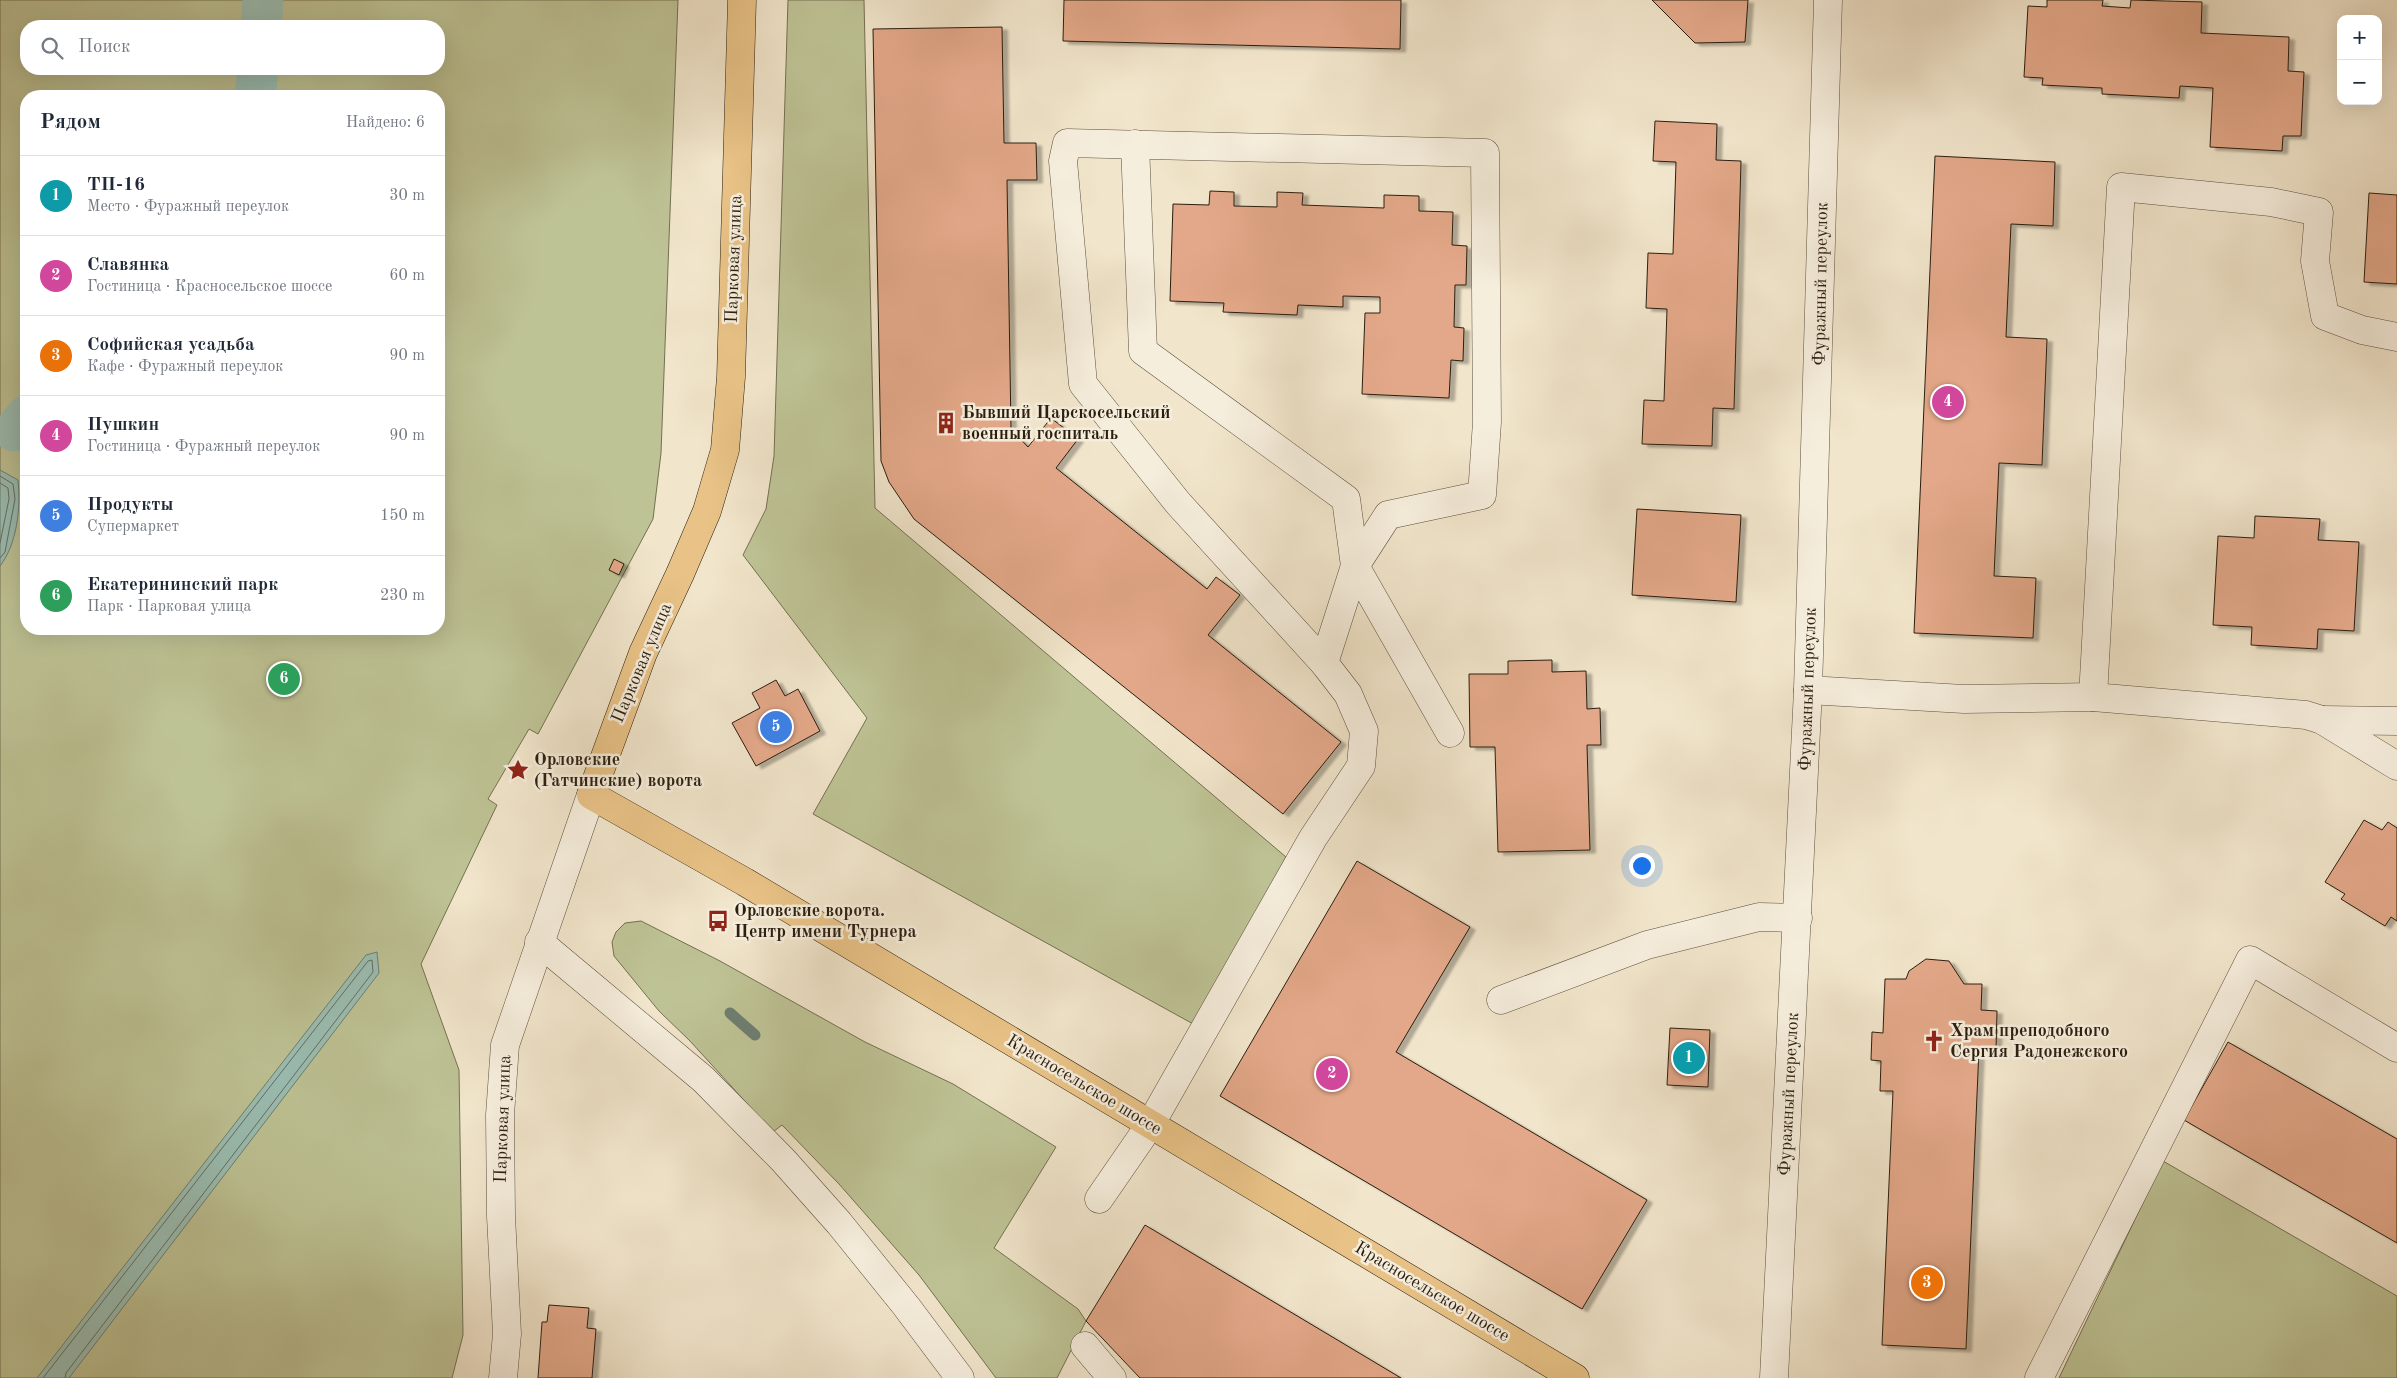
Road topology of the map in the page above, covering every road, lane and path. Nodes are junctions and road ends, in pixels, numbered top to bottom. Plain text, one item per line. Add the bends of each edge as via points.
1 (742, 0) edge
2 (1828, 0) edge
3 (1136, 144) junction
4 (2397, 337) edge
5 (1355, 566) junction
6 (1324, 663) junction
7 (1808, 690) junction
8 (2093, 698) junction
9 (2322, 720) junction
10 (2397, 721) edge
11 (1450, 733) dead end
12 (2397, 766) edge
13 (591, 795) junction
14 (1798, 918) junction
15 (539, 942) junction
16 (1501, 1000) dead end
17 (2397, 1048) edge
18 (1150, 1125) junction
19 (1100, 1199) dead end
20 (1085, 1346) dead end
21 (1109, 1377) edge
22 (1571, 1377) edge
23 (503, 1378) edge
24 (960, 1378) edge
25 (1774, 1378) edge
26 (2039, 1378) edge

1 - 13 main road, Парковая улица via 731,377 725,450 707,511 643,652
2 - 7 street, Фуражный переулок
3 - 5 street via 1144,351 1346,499
3 - 5 street via 1485,153 1487,422 1482,495 1388,515
3 - 6 street via 1067,144 1062,161 1083,384 1178,503
4 - 8 street via 2362,330 2325,316 2315,261 2319,212 2271,202 2121,187
5 - 6 street
5 - 11 street
6 - 18 street via 1348,694 1364,731 1361,766 1312,838
7 - 8 street via 1964,699
7 - 14 street, Фуражный переулок
8 - 9 street via 2306,715
9 - 10 street
9 - 12 street
13 - 15 street, Парковая улица
13 - 18 main road, Красносельское шоссе via 738,878
14 - 16 street via 1759,917 1648,944
14 - 25 street, Фуражный переулок
15 - 23 street, Парковая улица via 504,1054 500,1115 507,1334
15 - 24 street via 703,1079 783,1160 839,1223
17 - 26 street via 2250,960
18 - 19 street
18 - 22 main road, Красносельское шоссе
20 - 21 street

